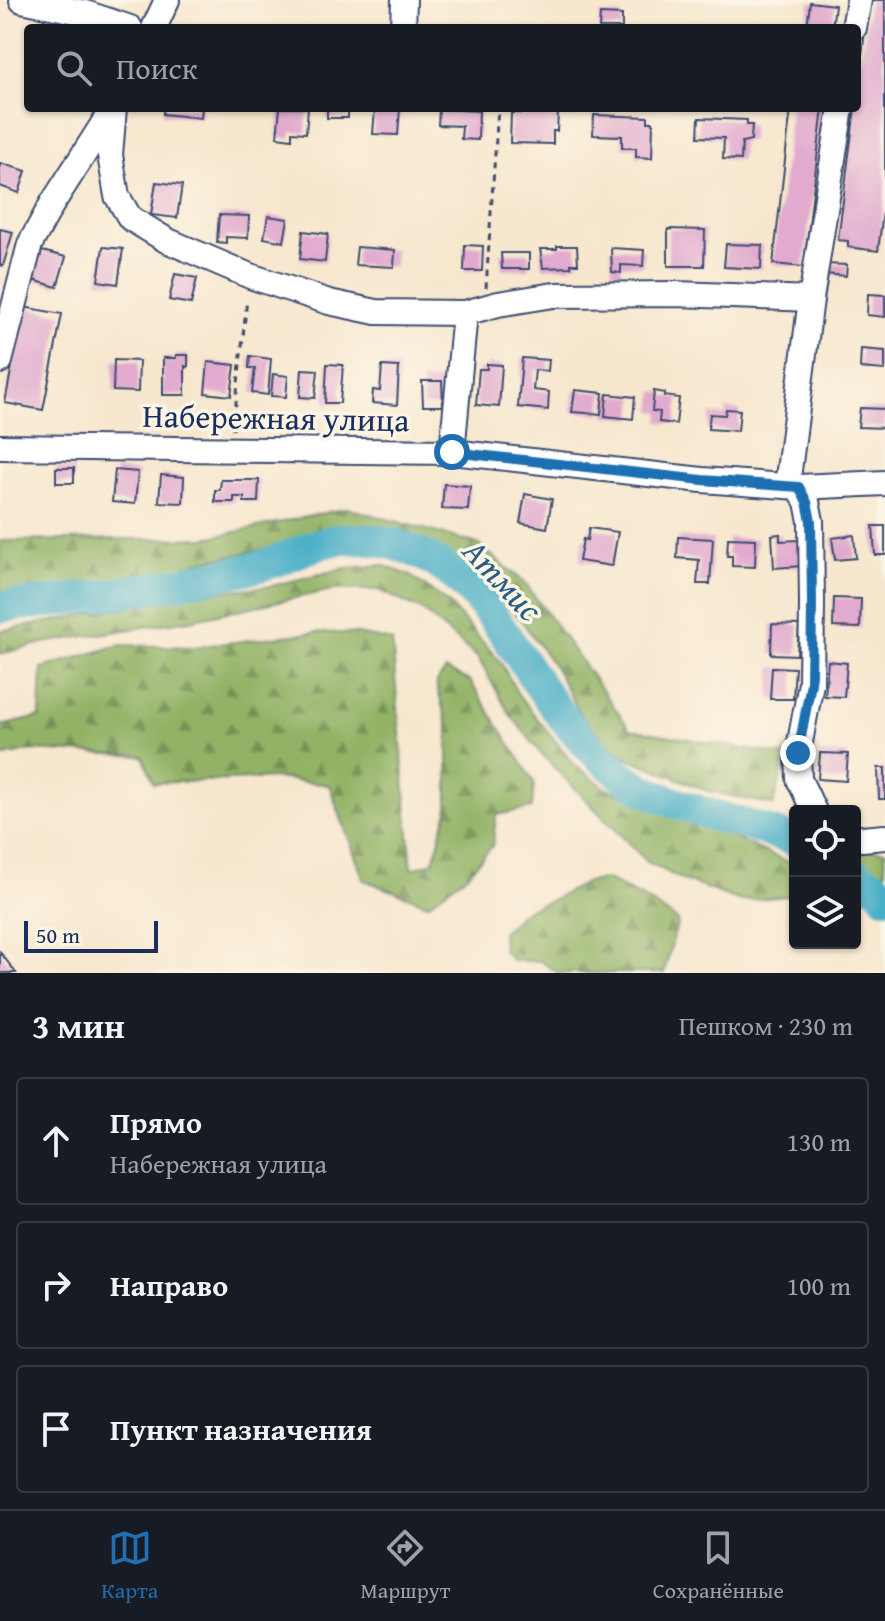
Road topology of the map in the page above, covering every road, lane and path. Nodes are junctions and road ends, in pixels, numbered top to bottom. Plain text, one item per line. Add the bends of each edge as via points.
1 (22, 0) edge
2 (167, 0) edge
3 (404, 0) edge
4 (859, 0) edge
5 (118, 24) edge
6 (156, 24) edge
7 (403, 24) edge
8 (855, 24) edge
9 (111, 112) edge
10 (114, 112) edge
11 (498, 112) edge
12 (840, 112) edge
13 (250, 276) junction
14 (811, 299) junction
15 (475, 311) junction
16 (0, 361) edge
17 (0, 447) edge
18 (230, 450) junction
19 (452, 452) junction
20 (885, 483) edge
21 (793, 487) junction
22 (811, 805) edge
23 (885, 837) edge
24 (861, 839) edge

1 - 5 street
2 - 6 street
3 - 7 street
4 - 8 street
9 - 16 street via 30,244
10 - 13 street via 110,155 117,196 130,218 166,240
11 - 15 path
12 - 14 street
13 - 15 street via 376,312
13 - 18 path
14 - 15 street via 554,295
14 - 21 street
15 - 19 street
17 - 18 street, Набережная улица
18 - 19 street, Набережная улица
19 - 21 street, Набережная улица
20 - 21 street, Набережная улица
21 - 22 street via 807,502 811,521 811,683 798,753 799,779
23 - 24 street

